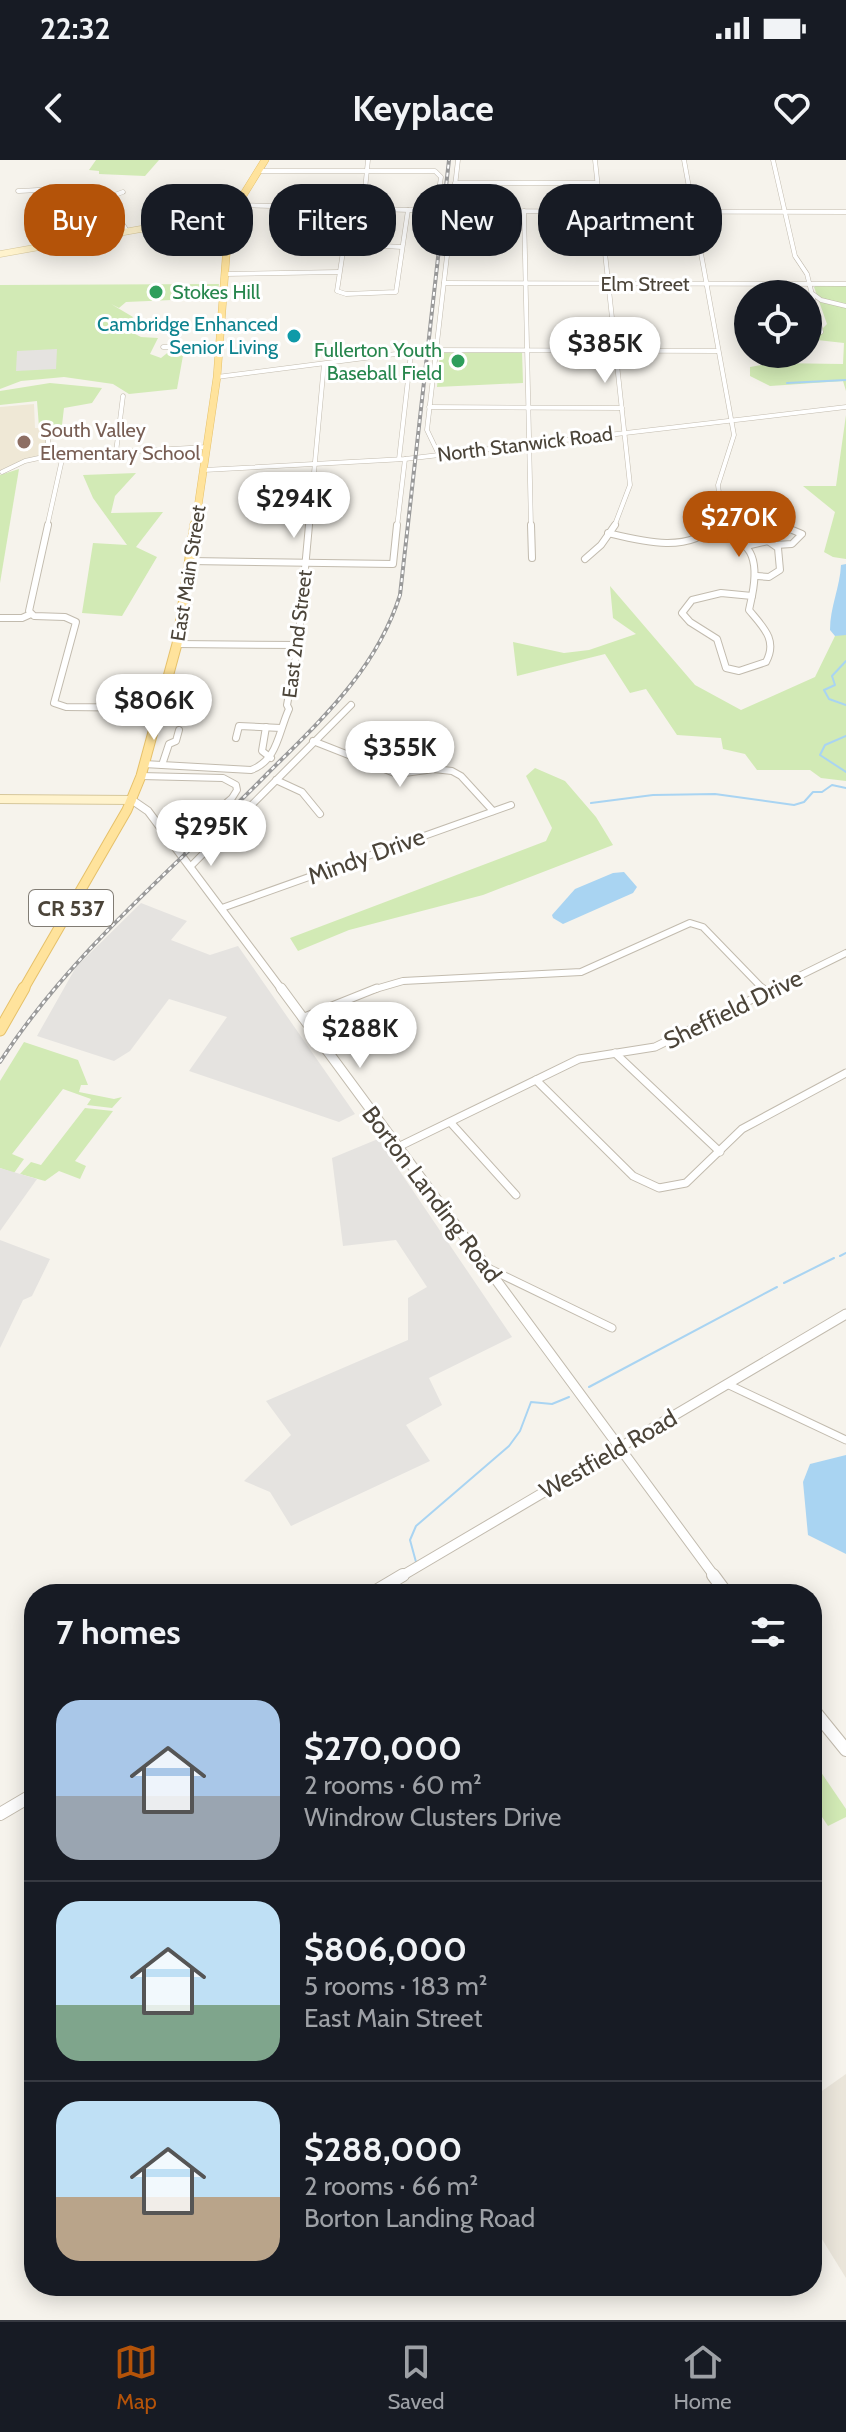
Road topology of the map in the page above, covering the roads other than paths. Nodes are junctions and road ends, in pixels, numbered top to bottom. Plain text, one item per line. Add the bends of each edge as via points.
1 (265, 160) edge
2 (368, 160) edge
3 (416, 160) edge
4 (458, 160) edge
5 (595, 160) edge
6 (684, 160) edge
7 (773, 160) edge
8 (257, 171) junction
9 (416, 171) junction
10 (367, 172) junction
11 (455, 183) joint
12 (597, 183) joint
13 (249, 184) edge
14 (366, 184) edge
15 (440, 184) edge
16 (688, 184) edge
17 (18, 191) dead end
18 (24, 191) edge
19 (396, 210) edge
20 (408, 210) junction
21 (412, 210) edge
22 (524, 211) joint
23 (538, 211) edge
24 (722, 211) edge
25 (785, 212) junction
26 (846, 212) edge
27 (125, 228) edge
28 (141, 229) edge
29 (128, 232) junction
30 (396, 247) edge
31 (402, 247) junction
32 (0, 254) edge
33 (227, 256) edge
34 (342, 256) edge
35 (447, 256) edge
36 (605, 256) edge
37 (700, 256) edge
38 (339, 272) junction
39 (225, 274) junction
40 (809, 280) edge
41 (444, 283) junction
42 (528, 284) junction
43 (608, 284) junction
44 (705, 284) junction
45 (734, 284) edge
46 (822, 284) edge
47 (846, 284) edge
48 (822, 300) edge
49 (846, 306) edge
50 (163, 347) dead end
51 (219, 347) junction
52 (436, 350) junction
53 (529, 350) junction
54 (615, 350) junction
55 (717, 351) junction
56 (411, 353) junction
57 (324, 364) junction
58 (217, 377) junction
59 (123, 396) dead end
60 (429, 407) junction
61 (846, 407) edge
62 (529, 408) junction
63 (622, 408) junction
64 (729, 419) junction
65 (48, 431) dead end
66 (624, 431) junction
67 (530, 444) junction
68 (207, 447) junction
69 (116, 452) junction
70 (63, 455) junction
71 (439, 455) junction
72 (48, 456) junction
73 (402, 459) junction
74 (315, 464) junction
75 (204, 470) junction
76 (2, 472) dead end
77 (714, 527) junction
78 (608, 533) junction
79 (768, 541) junction
80 (776, 545) junction
81 (746, 546) junction
82 (532, 558) dead end
83 (585, 559) dead end
84 (190, 561) junction
85 (306, 563) junction
86 (757, 576) junction
87 (752, 596) junction
88 (30, 614) junction
89 (0, 618) edge
90 (177, 644) junction
91 (298, 645) junction
92 (351, 705) dead end
93 (160, 708) junction
94 (266, 727) junction
95 (281, 728) junction
96 (179, 730) dead end
97 (236, 738) dead end
98 (313, 741) junction
99 (271, 758) junction
100 (144, 764) junction
101 (162, 765) junction
102 (141, 776) junction
103 (276, 780) junction
104 (0, 799) edge
105 (132, 800) junction
106 (511, 805) dead end
107 (493, 811) junction
108 (320, 814) dead end
109 (175, 847) junction
110 (190, 867) junction
111 (222, 908) junction
112 (846, 953) edge
113 (765, 991) junction
114 (302, 1018) junction
115 (0, 1030) edge
116 (615, 1053) junction
117 (846, 1073) edge
118 (536, 1080) junction
119 (451, 1123) junction
120 (398, 1147) junction
121 (720, 1152) junction
122 (516, 1195) dead end
123 (488, 1268) junction
124 (846, 1314) edge
125 (612, 1328) dead end
126 (727, 1384) junction
127 (846, 1440) edge
128 (618, 1447) junction
129 (388, 1584) edge
130 (720, 1584) edge
131 (822, 1720) edge
132 (846, 1750) edge
133 (24, 1800) edge
134 (0, 1814) edge

1 - 8 main road, East Main Street / CR 537
2 - 10 street
3 - 9 street
4 - 11 street
5 - 12 street
6 - 16 street
7 - 25 street
8 - 10 street
8 - 13 main road, East Main Street / CR 537
9 - 10 street
9 - 15 street via 441,175
10 - 14 street
11 - 12 street
17 - 18 street
19 - 20 street
20 - 21 street
20 - 31 street
22 - 23 street
22 - 42 street
24 - 25 street
25 - 26 street
25 - 40 street via 795,256
27 - 29 street
28 - 29 main road
29 - 32 main road
30 - 31 street
31 - 38 street via 396,292 341,293 336,288
33 - 39 main road, East Main Street / CR 537
34 - 38 street
35 - 41 street
36 - 43 street
37 - 44 street
38 - 39 street
39 - 51 main road, East Main Street / CR 537
41 - 42 street, Elm Street
41 - 52 street
42 - 43 street, Elm Street
42 - 53 street
43 - 44 street, Elm Street
43 - 54 street
44 - 45 street, Elm Street
44 - 55 street
46 - 47 street, Elm Street
48 - 49 street
50 - 51 street
51 - 58 main road, East Main Street / CR 537
52 - 53 street
52 - 56 street
52 - 60 street
53 - 54 street
53 - 62 street
54 - 55 street
54 - 63 street
55 - 64 street
56 - 57 street
56 - 73 street
57 - 58 street
57 - 74 street, East 2nd Street
58 - 68 main road, East Main Street / CR 537
59 - 69 street
60 - 62 street
60 - 71 street via 427,430
61 - 64 street, North Stanwick Road
62 - 63 street
62 - 67 street
63 - 66 street
64 - 66 street, North Stanwick Road
64 - 77 street via 734,435 718,485 722,516
65 - 72 street
66 - 67 street, North Stanwick Road
66 - 78 street via 630,485
67 - 71 street, North Stanwick Road
67 - 82 street
68 - 69 street
68 - 75 main road, East Main Street / CR 537
69 - 70 street
70 - 72 street
70 - 88 street
71 - 73 street, North Stanwick Road
72 - 76 street
73 - 74 street, North Stanwick Road
73 - 85 street via 393,564
74 - 75 street, North Stanwick Road
74 - 85 street, East 2nd Street
75 - 84 main road, East Main Street / CR 537
77 - 78 street via 674,542
77 - 81 street
78 - 83 street
79 - 80 street
79 - 80 street via 790,529 802,534 792,544
79 - 81 street
80 - 86 street via 780,570
81 - 86 street via 757,561
84 - 85 street
84 - 90 main road, East Main Street / CR 537
85 - 91 street, East 2nd Street
86 - 87 street
87 - 87 street via 749,610 770,633 772,652 759,666 732,670 723,665 717,639 685,618 682,608 712,593
88 - 89 street
88 - 93 street via 75,620 54,703
90 - 91 street
90 - 93 main road, East Main Street / CR 537
91 - 95 street, East 2nd Street via 289,709
92 - 98 street
93 - 100 main road, East Main Street / CR 537
94 - 95 street
94 - 97 street via 239,726
94 - 99 street via 262,751
95 - 99 street, East 2nd Street
96 - 101 street
98 - 103 street
98 - 107 street via 397,774 452,771
99 - 101 street via 251,770
100 - 101 street
100 - 102 main road, East Main Street / CR 537
102 - 105 main road, East Main Street / CR 537
102 - 109 street via 223,778 236,785 232,798
103 - 108 street via 302,792
103 - 110 street
104 - 105 main road
105 - 109 street, Borton Landing Road via 148,811
105 - 115 main road, CR 537
106 - 107 street, Mindy Drive
107 - 111 street, Mindy Drive
109 - 110 street, Borton Landing Road
110 - 111 street, Borton Landing Road
111 - 114 street, Borton Landing Road
112 - 113 street, Sheffield Drive
113 - 114 street via 694,923 581,972 403,981
113 - 116 street, Sheffield Drive via 655,1047
114 - 120 street, Borton Landing Road
116 - 118 street, Sheffield Drive via 579,1059
116 - 121 street
117 - 121 street via 742,1129
118 - 119 street, Sheffield Drive
118 - 121 street via 648,1185 681,1186
119 - 120 street, Sheffield Drive
119 - 122 street
120 - 123 street, Borton Landing Road
123 - 125 street
123 - 128 street, Borton Landing Road
124 - 126 street, Westfield Road
126 - 127 street
126 - 128 street, Westfield Road
128 - 129 street, Westfield Road
128 - 130 street, Borton Landing Road
131 - 132 street
133 - 134 street

